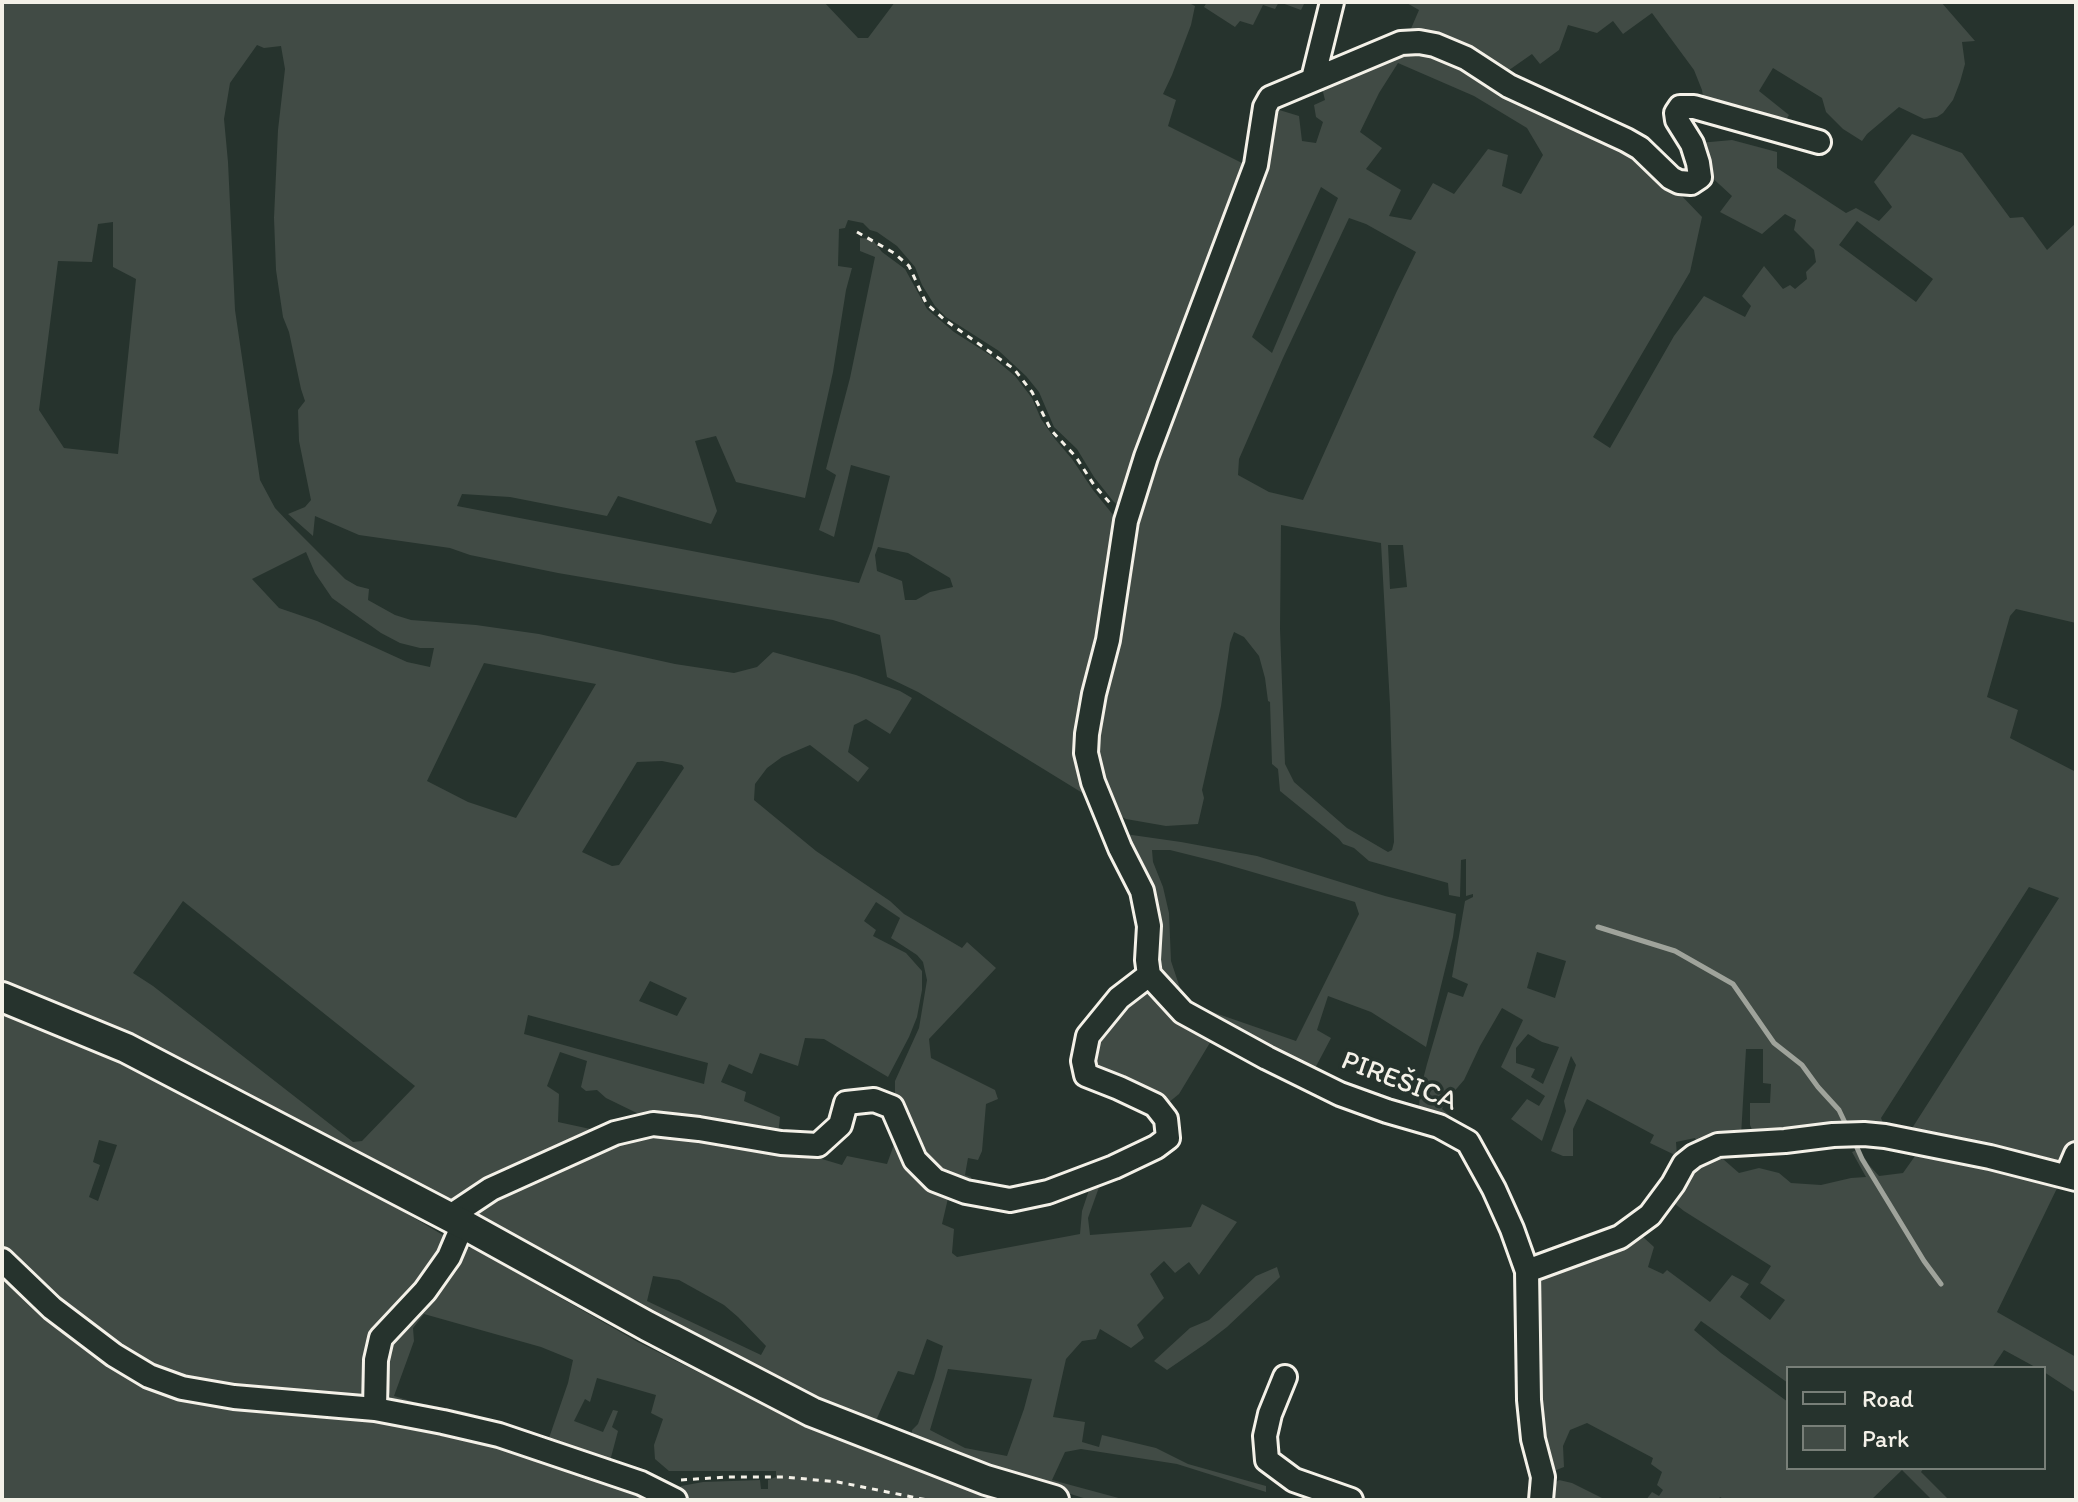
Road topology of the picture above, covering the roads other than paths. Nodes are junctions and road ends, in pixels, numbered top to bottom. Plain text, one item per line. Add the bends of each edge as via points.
1 (1332, 2) edge
2 (1313, 79) junction
3 (1819, 142) dead end
4 (1149, 975) junction
5 (2, 997) edge
6 (2076, 1154) edge
7 (2072, 1177) edge
8 (456, 1221) junction
9 (2, 1260) edge
10 (1527, 1271) junction
11 (1285, 1377) dead end
12 (375, 1409) junction
13 (675, 1500) edge
14 (1054, 1500) edge
15 (1351, 1500) edge
16 (1541, 1500) edge

1 - 2 street
2 - 3 street via 1401,43 1435,45 1626,140 1679,182 1700,177 1692,144 1677,120 1680,107
2 - 4 street via 1270,98 1265,107 1256,165 1126,521 1094,694 1086,753 1093,782 1142,891 1149,926
4 - 8 street via 1119,998 1088,1036 1083,1061 1086,1075 1155,1105 1166,1119 1168,1138 1114,1167 1048,1192 1010,1200 935,1180 915,1160 892,1107 874,1100 846,1103 840,1125 818,1145 653,1124 615,1133 491,1189
4 - 10 street, PIREŠICA via 1183,1012 1267,1058 1340,1094 1439,1126 1468,1142 1494,1189
5 - 8 main road via 126,1048
6 - 7 street
7 - 10 street via 1864,1134 1718,1145 1684,1164 1650,1215 1620,1237
8 - 12 street via 449,1257 381,1338
8 - 14 main road via 812,1412 986,1480
9 - 12 street via 52,1308 149,1376 234,1397
10 - 16 street, PIREŠICA via 1529,1400 1543,1477
11 - 15 street via 1265,1436 1267,1460 1294,1480
12 - 13 street via 499,1435 641,1483

